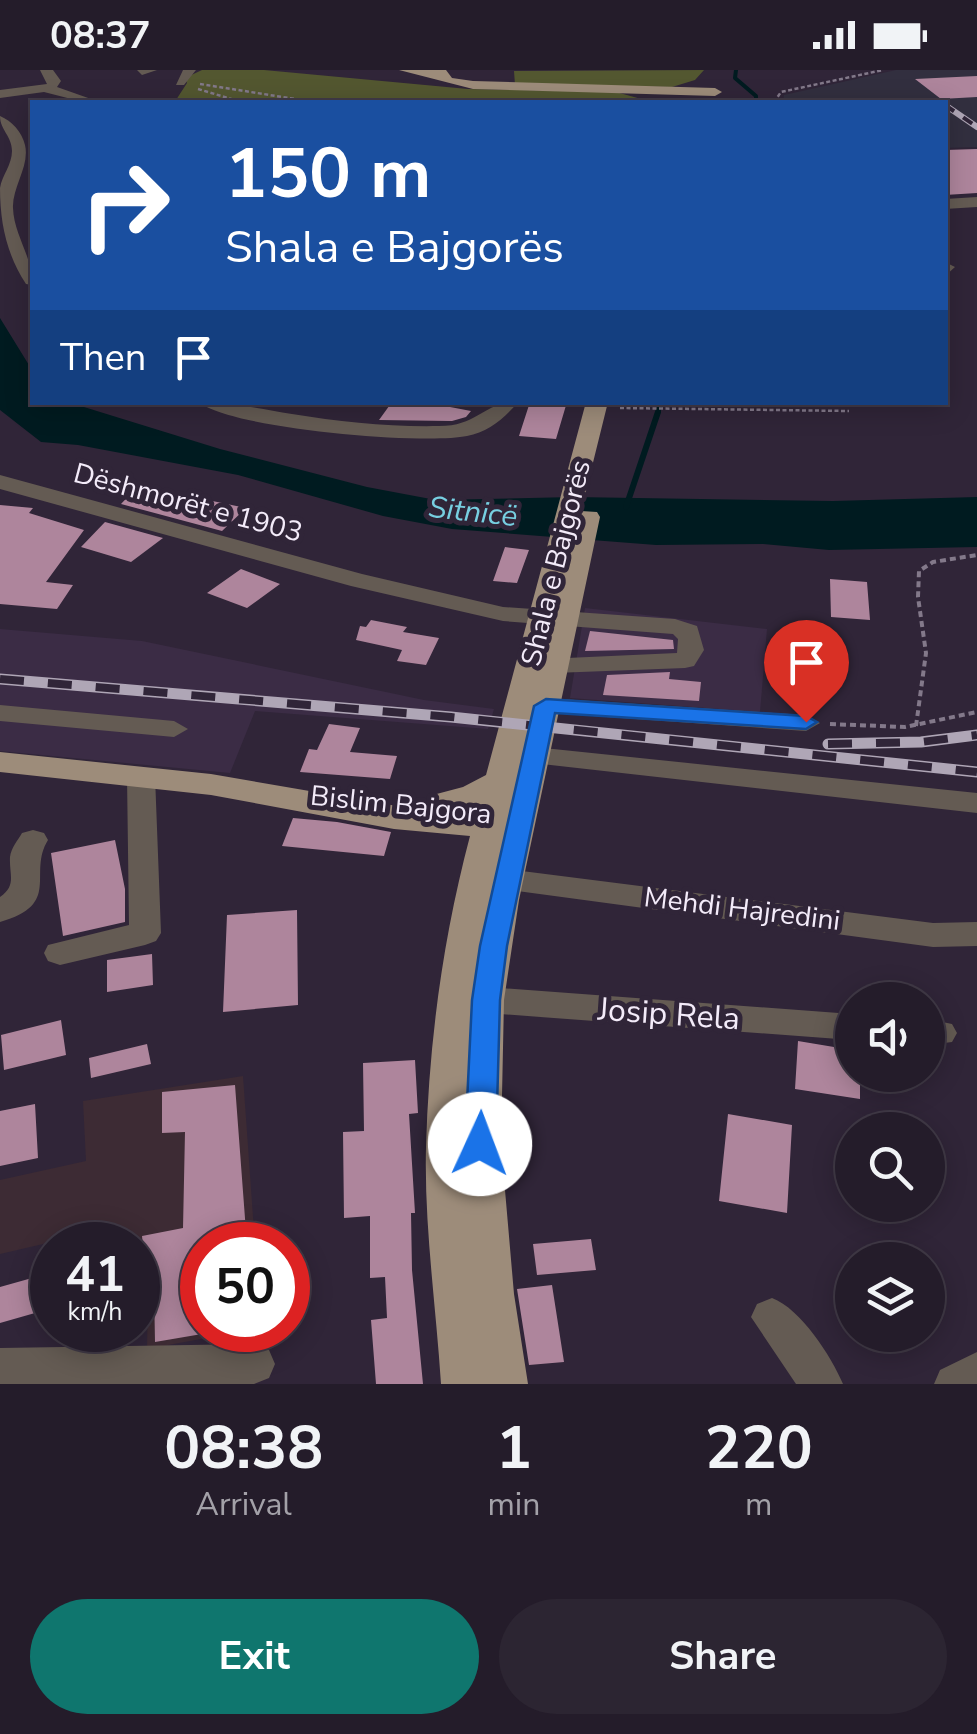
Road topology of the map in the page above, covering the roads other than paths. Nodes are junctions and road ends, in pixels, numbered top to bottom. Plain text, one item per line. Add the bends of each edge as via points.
1 (46, 70) edge
2 (151, 70) edge
3 (406, 70) edge
4 (439, 70) edge
5 (142, 71) edge
6 (715, 72) edge
7 (492, 76) edge
8 (462, 77) edge
9 (508, 86) junction
10 (45, 88) junction
11 (665, 90) junction
12 (0, 94) edge
13 (716, 97) edge
14 (85, 99) dead end
15 (692, 100) edge
16 (0, 120) edge
17 (14, 133) junction
18 (30, 133) edge
19 (977, 202) edge
20 (949, 203) edge
21 (25, 256) edge
22 (222, 405) edge
23 (505, 405) edge
24 (615, 406) edge
25 (0, 482) edge
26 (552, 634) junction
27 (3, 719) edge
28 (806, 722) road end
29 (534, 728) junction
30 (174, 729) dead end
31 (0, 762) edge
32 (141, 776) junction
33 (977, 804) edge
34 (500, 809) junction
35 (433, 812) junction
36 (33, 840) dead end
37 (489, 888) junction
38 (0, 910) edge
39 (977, 934) edge
40 (60, 953) dead end
41 (486, 1000) junction
42 (835, 1026) edge
43 (772, 1317) dead end
44 (254, 1364) dead end
45 (0, 1368) edge
46 (977, 1372) edge
47 (464, 1384) edge
48 (505, 1384) edge
49 (822, 1384) edge
50 (955, 1384) edge

1 - 10 street via 55,81
2 - 5 street
3 - 8 main road
4 - 8 main road via 442,78
6 - 11 main road
6 - 13 main road
7 - 8 main road
7 - 9 main road
8 - 9 main road
9 - 11 main road
10 - 12 street
10 - 14 street
11 - 13 main road
11 - 15 main road
16 - 17 street
17 - 18 street
17 - 21 street via 21,160 5,200 14,219 9,244
19 - 20 street
22 - 23 street via 276,417 441,432 484,424
24 - 26 main road, Shala e Bajgorës via 597,436
25 - 26 street, Dëshmorët e 1903 via 360,581 467,619
26 - 29 main road, Shala e Bajgorës
27 - 30 street
28 - 29 street, Shala e Bajgorës
29 - 33 street
29 - 34 main road
31 - 32 main road, Bislim Bajgora
32 - 35 main road, Bislim Bajgora
32 - 40 street via 145,933
34 - 35 main road, Bislim Bajgora
34 - 35 main road via 474,795
34 - 37 main road
35 - 37 main road
36 - 38 street via 25,852 25,892
37 - 39 street, Mehdi Hajredini
37 - 41 main road
37 - 47 main road via 454,996 446,1150
41 - 42 street, Josip Rela
41 - 48 main road via 480,1144
43 - 49 street
44 - 45 street
46 - 50 street

